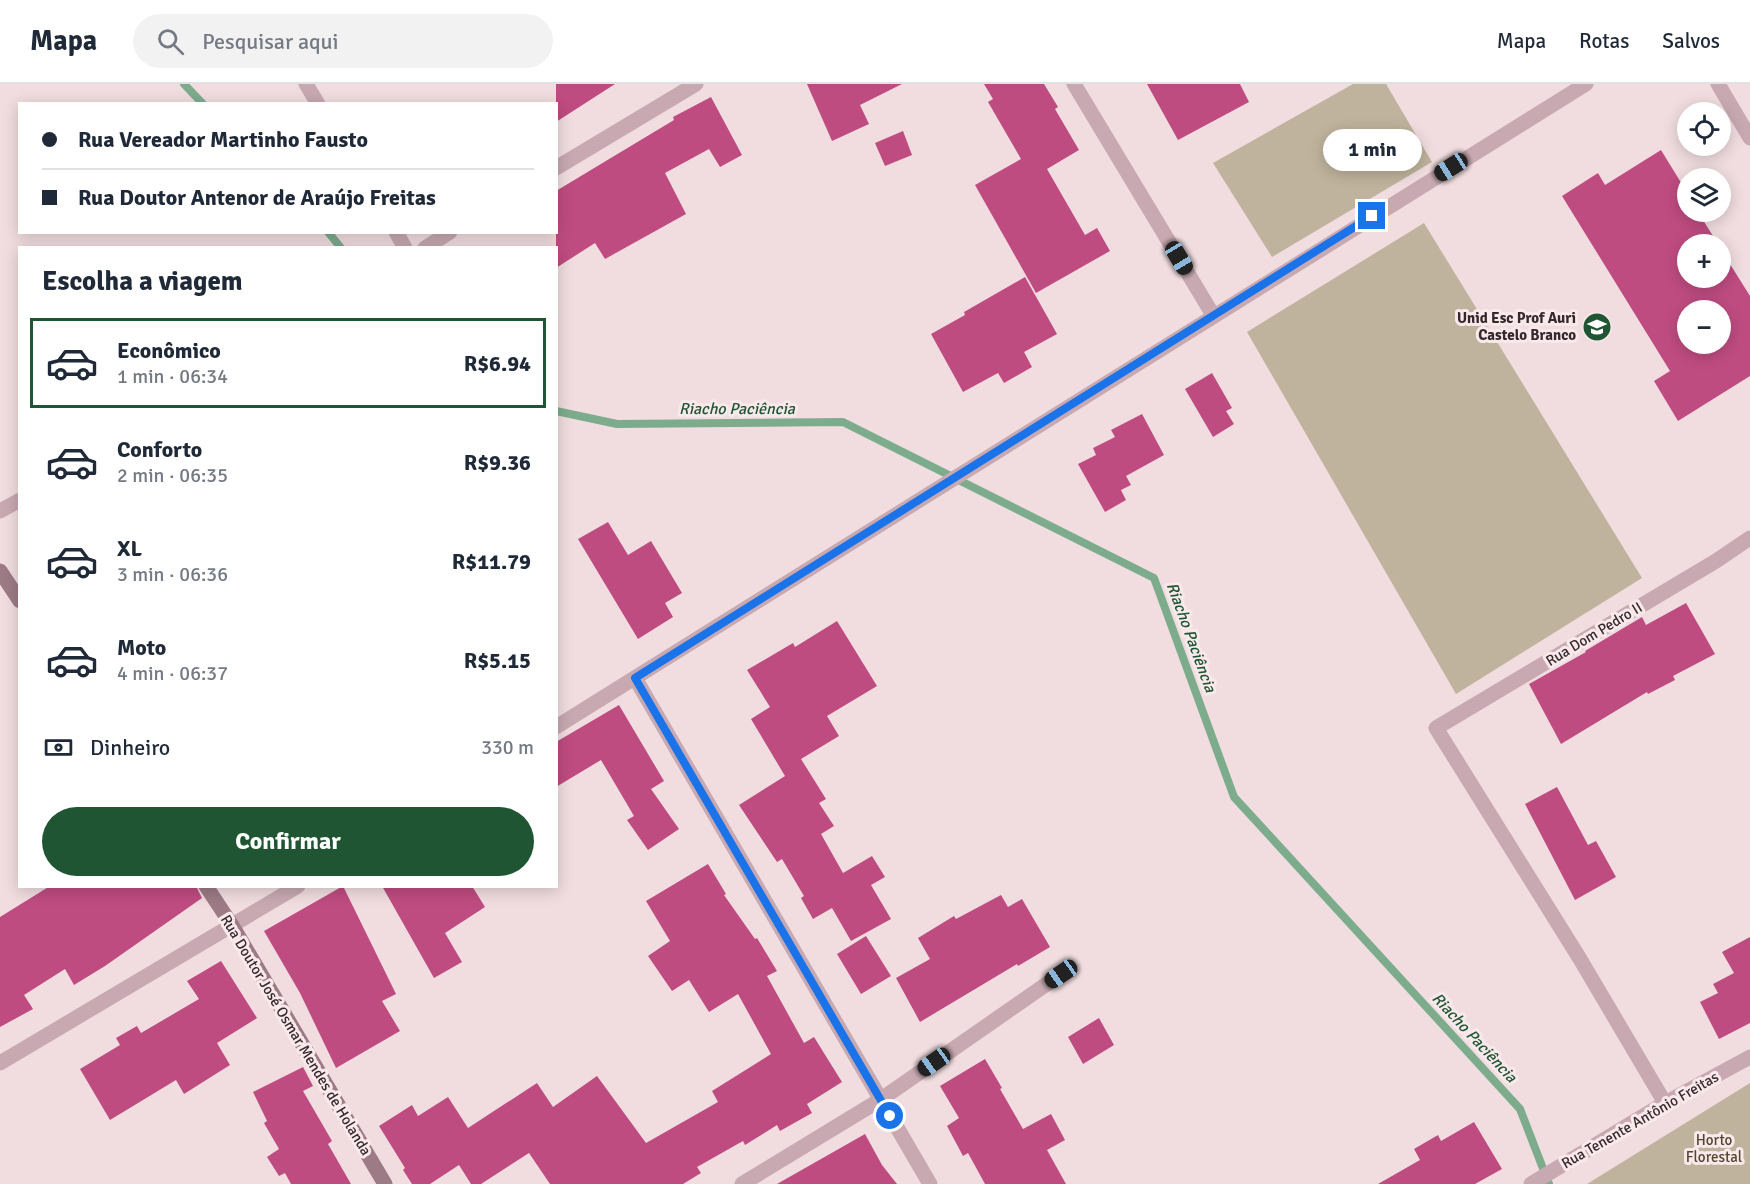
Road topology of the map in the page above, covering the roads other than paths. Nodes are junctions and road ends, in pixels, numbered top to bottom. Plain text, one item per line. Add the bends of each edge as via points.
1 (306, 84) edge
2 (696, 84) edge
3 (1074, 84) edge
4 (1586, 84) edge
5 (1718, 84) edge
6 (317, 102) edge
7 (1750, 138) edge
8 (558, 167) edge
9 (447, 234) edge
10 (428, 246) edge
11 (1214, 315) junction
12 (18, 501) edge
13 (0, 511) edge
14 (1750, 538) edge
15 (0, 571) edge
16 (18, 598) edge
17 (635, 678) junction
18 (558, 726) edge
19 (207, 888) edge
20 (295, 888) edge
21 (232, 927) junction
22 (1061, 974) dead end
23 (1750, 1057) edge
24 (0, 1063) edge
25 (880, 1100) junction
26 (1665, 1103) junction
27 (385, 1184) edge
28 (742, 1184) edge
29 (930, 1184) edge
30 (1531, 1184) edge

1 - 6 street
2 - 8 street
3 - 11 street
4 - 11 street
5 - 7 street
9 - 10 street
11 - 17 street
12 - 13 street
14 - 26 street, Rua Dom Pedro II via 1436,728
15 - 16 street
17 - 18 street
17 - 25 street
19 - 21 street, Rua Doutor José Osmar Mendes de Holanda
20 - 21 street
21 - 24 street
21 - 27 street, Rua Doutor José Osmar Mendes de Holanda
22 - 25 street
23 - 26 street, Rua Tenente Antônio Freitas
25 - 28 street
25 - 29 street
26 - 30 street, Rua Tenente Antônio Freitas

